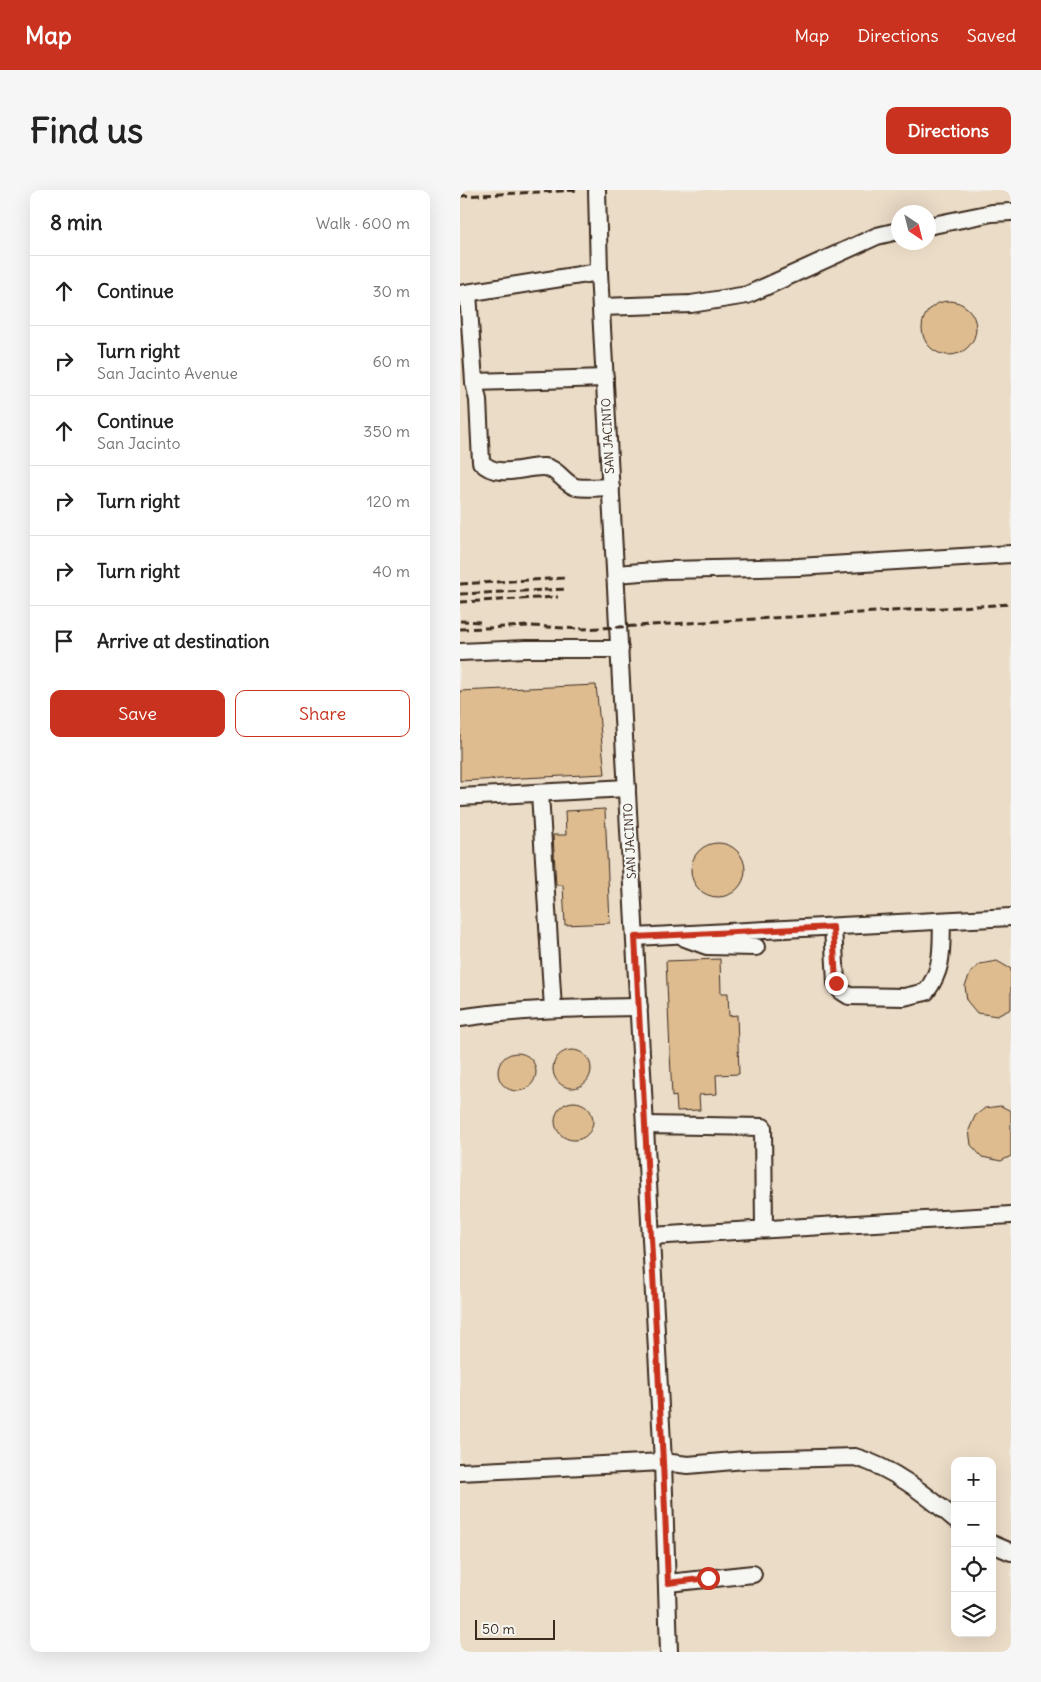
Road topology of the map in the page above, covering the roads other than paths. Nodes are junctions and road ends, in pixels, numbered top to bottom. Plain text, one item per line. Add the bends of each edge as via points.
1 (597, 190) edge
2 (1011, 212) edge
3 (936, 224) edge
4 (891, 233) edge
5 (599, 272) junction
6 (464, 294) edge
7 (601, 307) junction
8 (605, 378) junction
9 (474, 382) junction
10 (611, 488) junction
11 (1011, 554) edge
12 (616, 574) junction
13 (620, 649) junction
14 (460, 652) edge
15 (627, 788) junction
16 (540, 792) junction
17 (460, 796) edge
18 (1011, 917) edge
19 (942, 921) junction
20 (833, 927) junction
21 (678, 935) junction
22 (635, 937) junction
23 (756, 947) dead end
24 (639, 1007) junction
25 (554, 1009) junction
26 (460, 1018) edge
27 (645, 1125) junction
28 (1011, 1215) edge
29 (764, 1229) junction
30 (651, 1236) junction
31 (663, 1462) junction
32 (460, 1472) edge
33 (951, 1516) edge
34 (996, 1546) edge
35 (1011, 1552) edge
36 (753, 1574) dead end
37 (668, 1583) junction
38 (669, 1652) edge

1 - 5 street, SAN JACINTO
2 - 3 street
4 - 7 street via 877,236 747,294 691,304
5 - 6 street
5 - 7 street, SAN JACINTO
6 - 9 street
7 - 8 street, SAN JACINTO
8 - 9 street
8 - 10 street, SAN JACINTO
9 - 10 street via 481,462 484,465 503,472 543,467 555,471 577,487
10 - 12 street, SAN JACINTO
11 - 12 street
12 - 13 street, SAN JACINTO
13 - 14 street
13 - 15 street, SAN JACINTO
15 - 16 street
15 - 22 street, SAN JACINTO
16 - 17 street
16 - 25 street
18 - 19 street
19 - 20 street
19 - 20 street via 938,975 926,992 904,997 848,996 841,991 836,983
20 - 21 street
21 - 22 street
21 - 23 street via 707,946
22 - 24 street, SAN JACINTO
24 - 25 street
24 - 27 street, SAN JACINTO
25 - 26 street
27 - 29 street via 763,1127
27 - 30 street, SAN JACINTO
28 - 29 street
29 - 30 street
30 - 31 street, SAN JACINTO
31 - 32 street
31 - 33 street via 688,1464 855,1457 871,1461 920,1490
31 - 37 street, SAN JACINTO
34 - 35 street
36 - 37 street
37 - 38 street, SAN JACINTO

